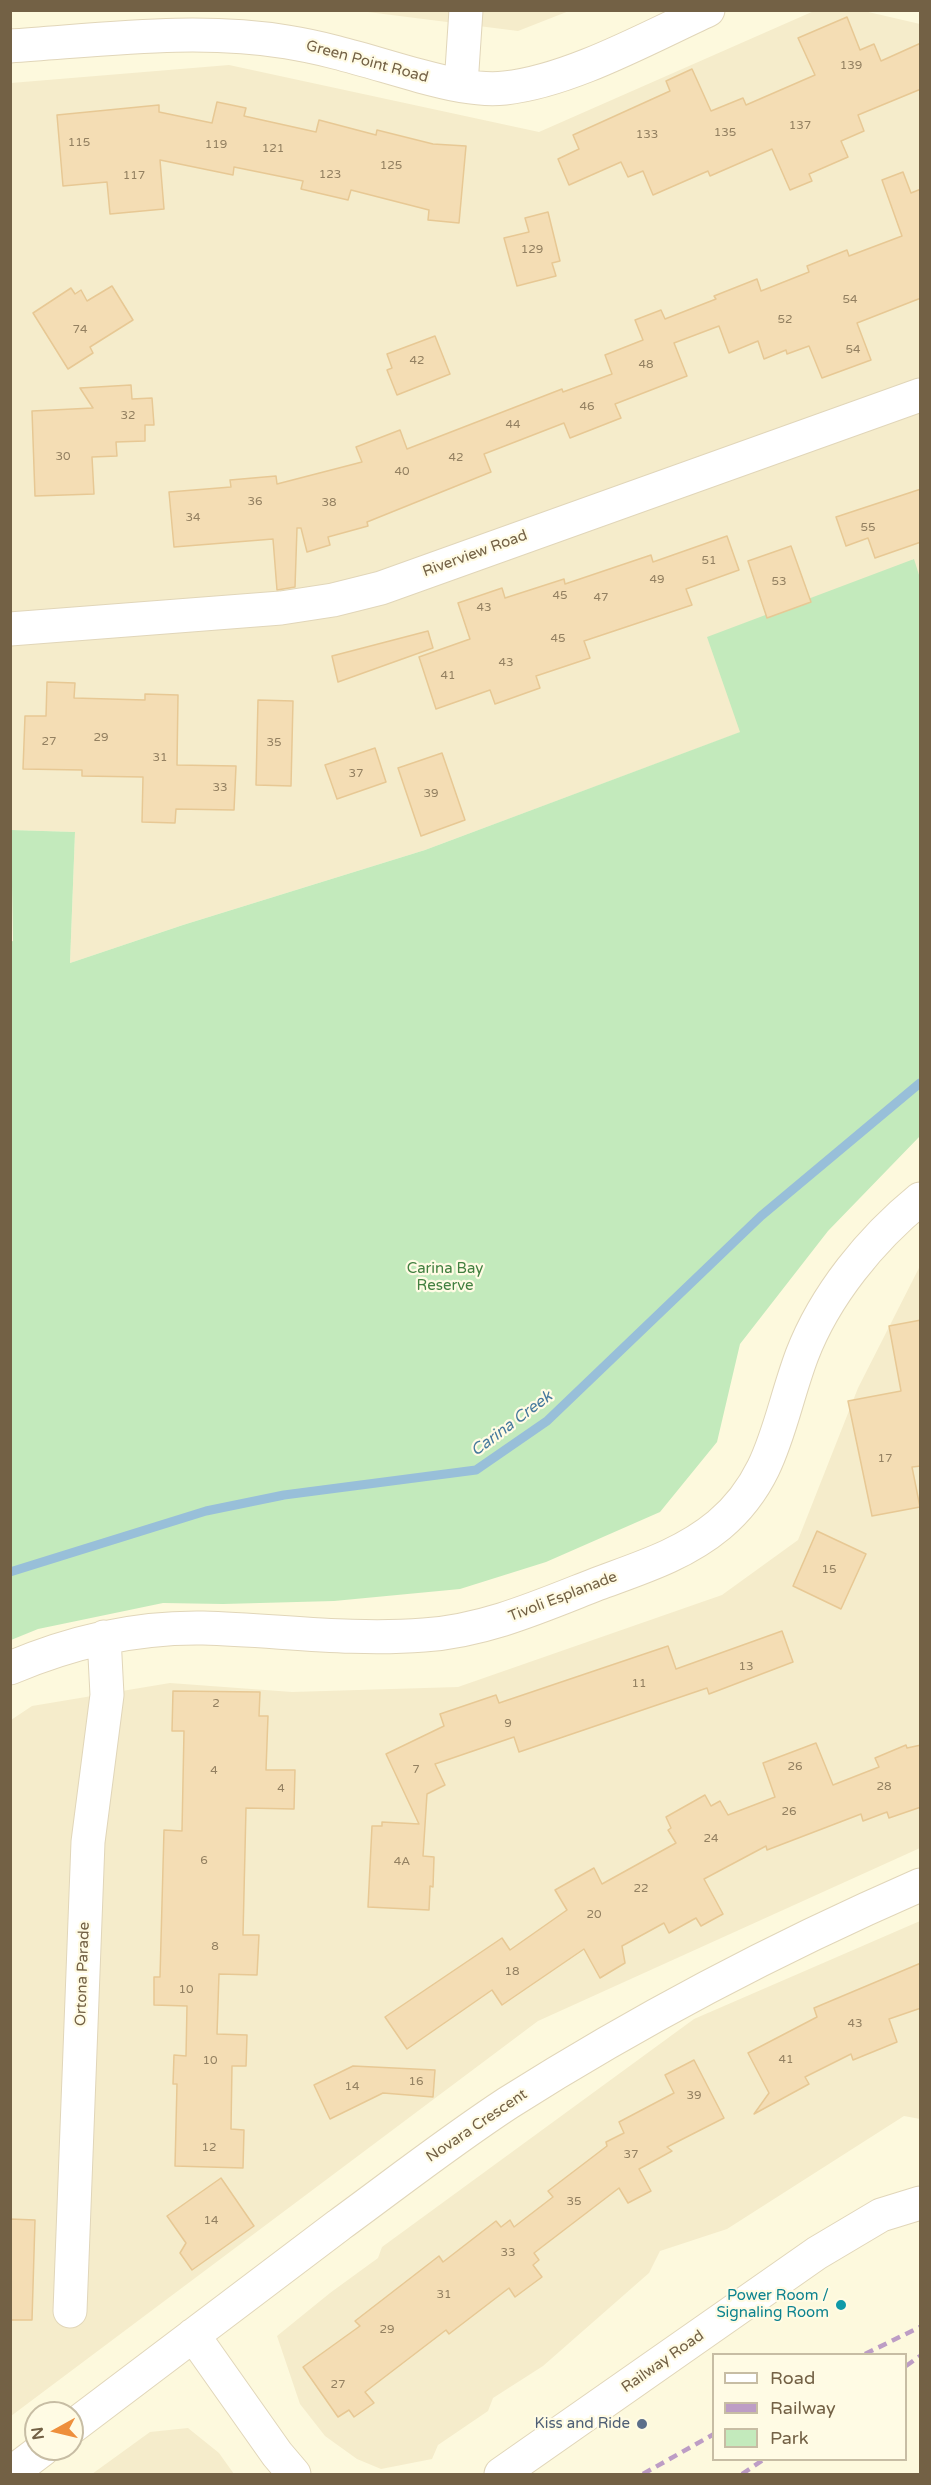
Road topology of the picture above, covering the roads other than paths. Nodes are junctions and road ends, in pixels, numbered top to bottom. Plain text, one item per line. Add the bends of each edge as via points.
1 (466, 10) edge
2 (708, 10) edge
3 (10, 46) edge
4 (460, 85) junction
5 (921, 395) edge
6 (10, 628) edge
7 (921, 1198) edge
8 (104, 1637) junction
9 (10, 1668) edge
10 (921, 1885) edge
11 (921, 2203) edge
12 (70, 2311) dead end
13 (193, 2335) junction
14 (84, 2418) edge
15 (27, 2461) edge
16 (10, 2474) edge
17 (294, 2475) edge
18 (501, 2475) edge

1 - 4 street
2 - 4 street, Green Point Road via 534,84 502,88
3 - 4 street, Green Point Road via 177,36 250,37 332,52
5 - 6 street, Riverview Road via 381,588 343,598 280,608
7 - 8 street, Tivoli Esplanade via 896,1219 828,1302 802,1354 768,1461 747,1497 719,1525 681,1552 509,1618 464,1630 371,1638 201,1628
8 - 9 street, Tivoli Esplanade via 48,1652
8 - 12 street, Ortona Parade via 107,1695 88,1842
10 - 13 street, Novara Crescent via 715,1984 506,2104
11 - 18 street, Railway Road via 881,2215 818,2253
13 - 14 street, Novara Crescent
13 - 17 street
15 - 16 street

